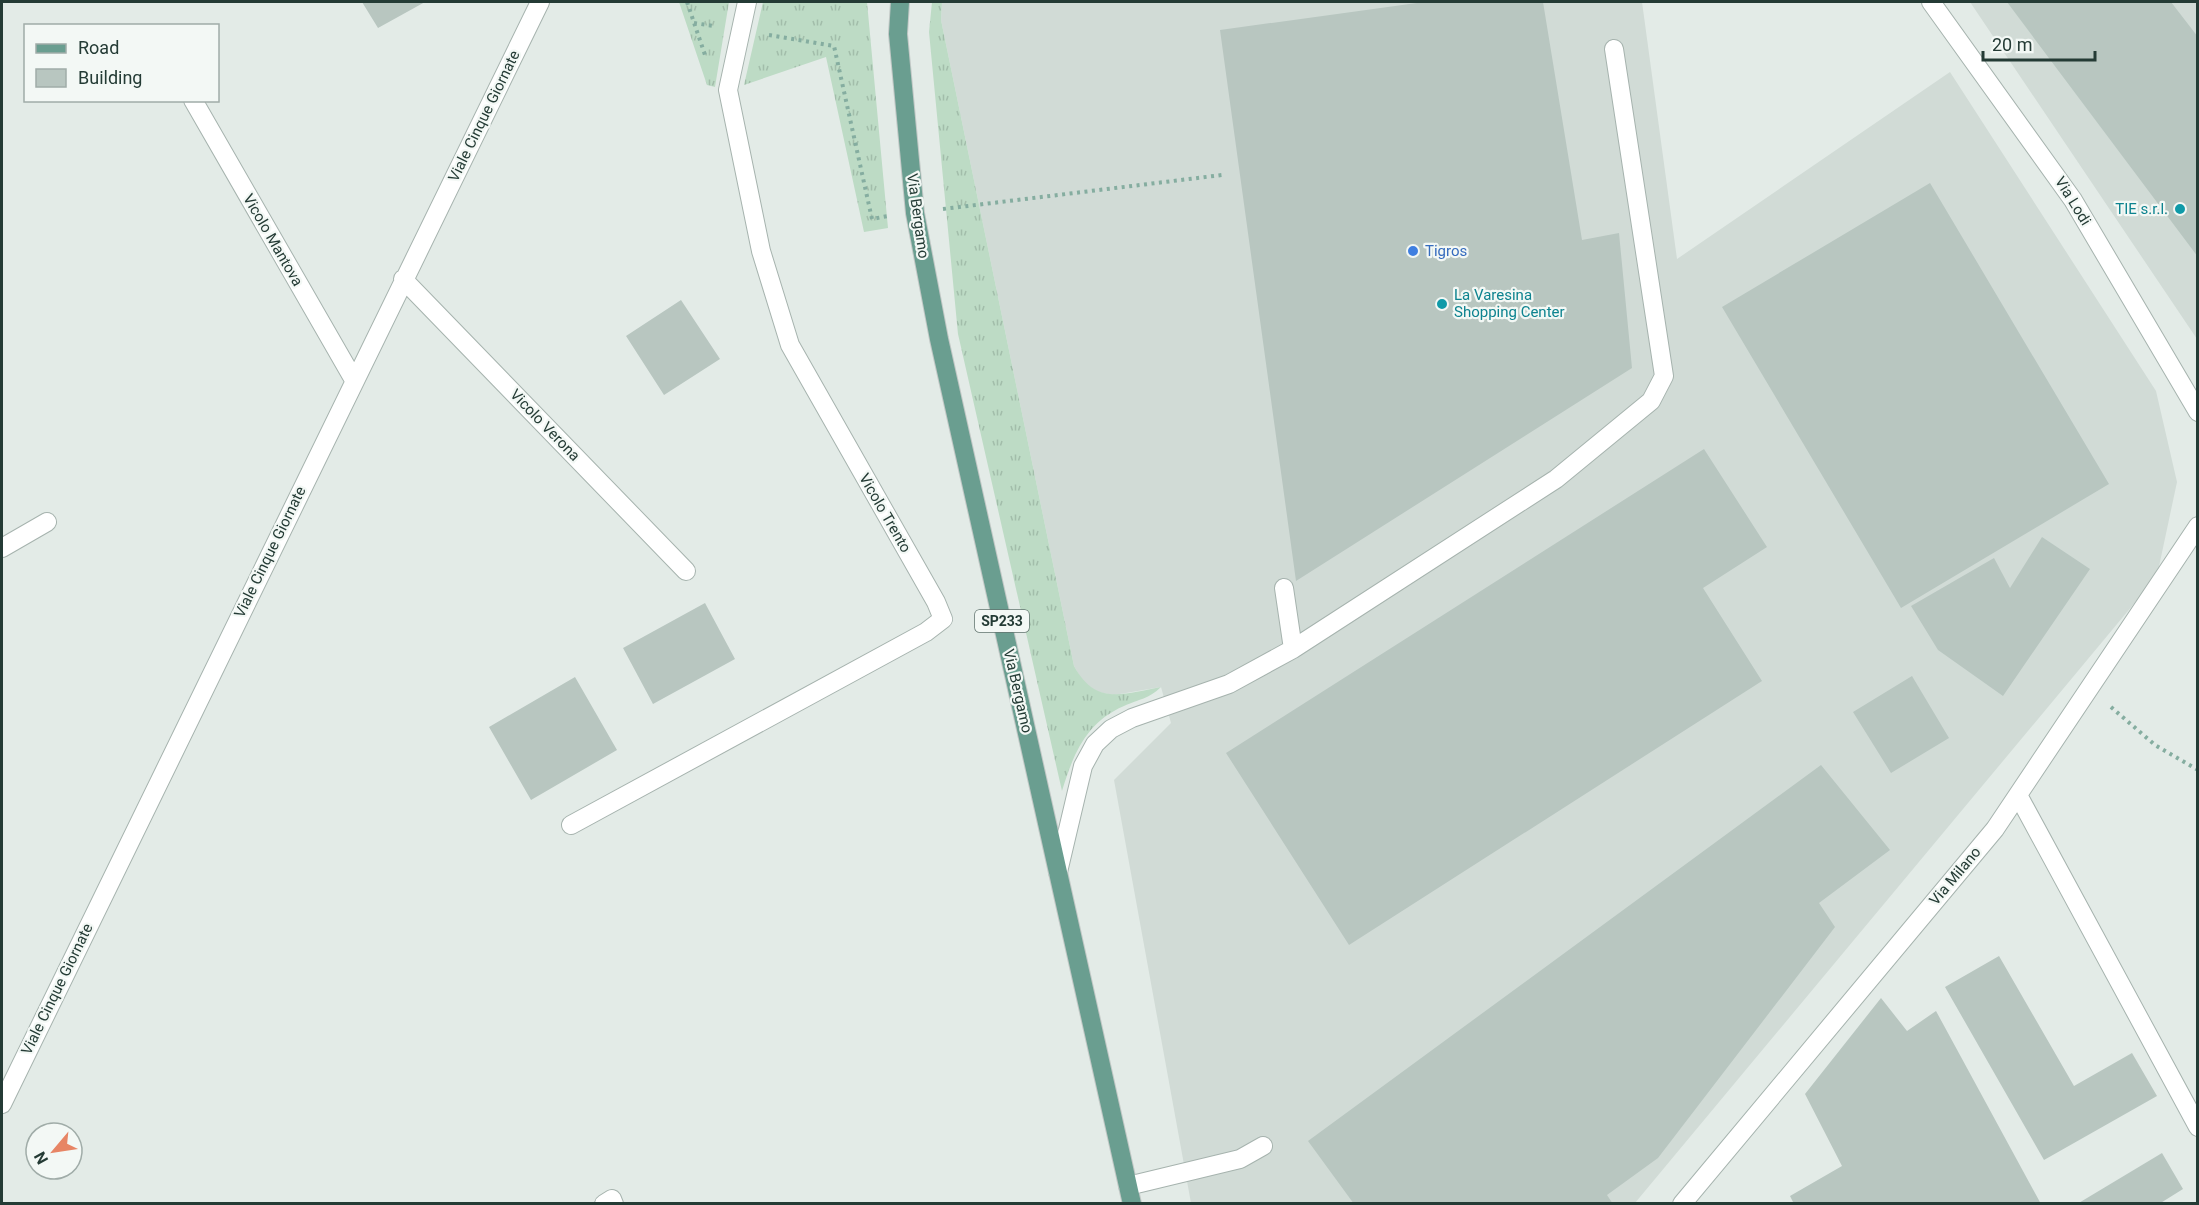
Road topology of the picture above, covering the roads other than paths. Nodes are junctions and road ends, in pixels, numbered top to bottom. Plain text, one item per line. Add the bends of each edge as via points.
1 (540, 2) edge
2 (747, 2) edge
3 (889, 2) edge
4 (900, 2) edge
5 (1931, 2) edge
6 (898, 34) junction
7 (1614, 49) dead end
8 (194, 102) edge
9 (404, 279) junction
10 (354, 380) junction
11 (2198, 412) edge
12 (47, 522) dead end
13 (2198, 526) edge
14 (2, 548) edge
15 (686, 571) dead end
16 (1284, 588) dead end
17 (1293, 649) junction
18 (2018, 795) junction
19 (571, 825) dead end
20 (1058, 872) junction
21 (2, 1104) edge
22 (2198, 1127) edge
23 (1263, 1146) dead end
24 (1130, 1195) edge
25 (1682, 1203) edge

1 - 9 street, Viale Cinque Giornate
2 - 19 street, Vicolo Trento via 728,90 761,251 790,345 943,619 926,632
3 - 6 main road, Via Bergamo / SP233
4 - 6 main road, Via Bergamo / SP233
5 - 11 street, Via Lodi via 2073,200
6 - 20 main road, Via Bergamo / SP233 via 915,213 939,339
7 - 17 street via 1664,376 1651,401 1556,479
8 - 10 street, Vicolo Mantova
9 - 10 street, Viale Cinque Giornate
9 - 15 street, Vicolo Verona
10 - 21 street, Viale Cinque Giornate
12 - 14 street
13 - 18 street, Via Milano
16 - 17 street
17 - 20 street via 1229,684 1132,718 1095,744 1083,766
18 - 22 street
18 - 25 street, Via Milano via 1995,829
20 - 24 main road, Via Bergamo / SP233
23 - 24 street via 1240,1159

